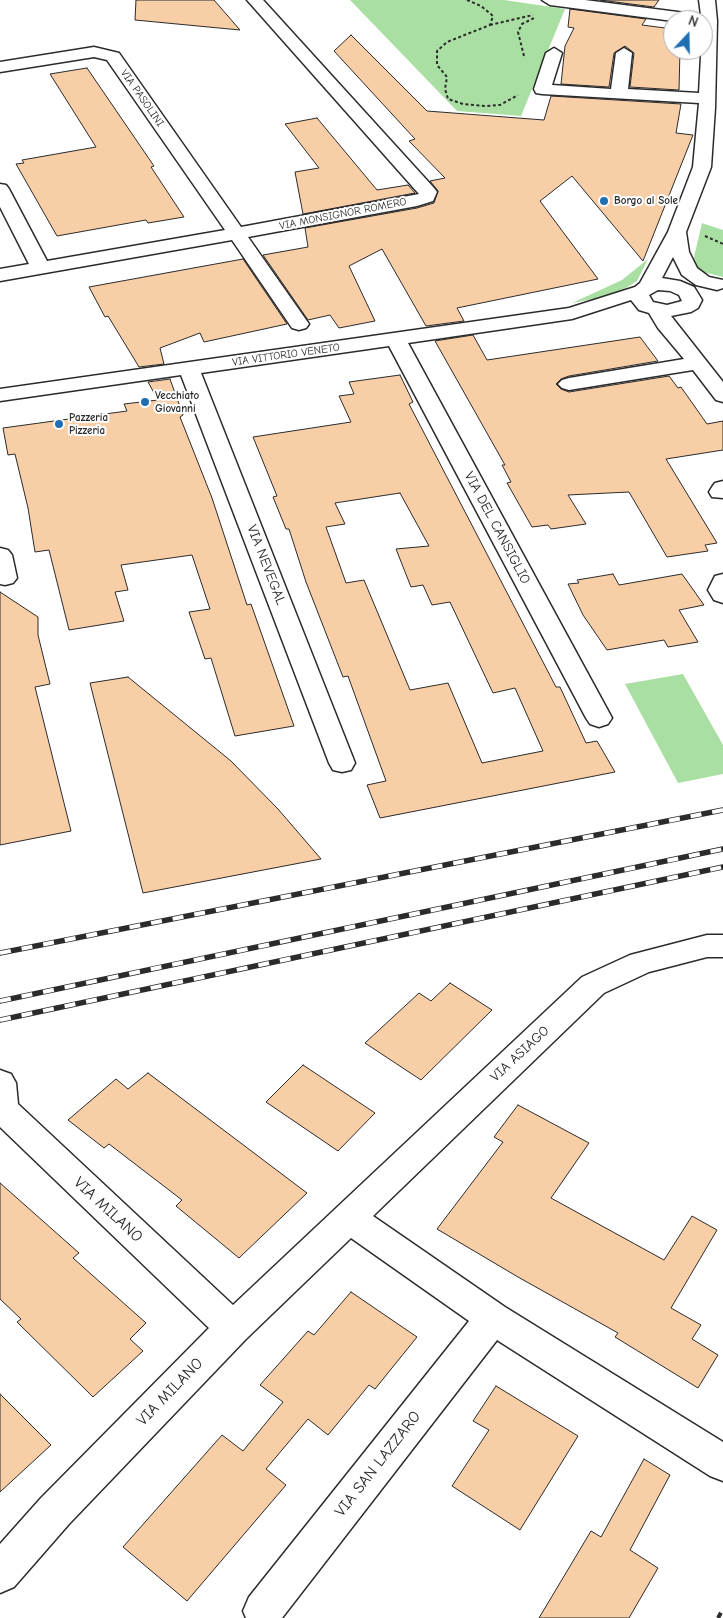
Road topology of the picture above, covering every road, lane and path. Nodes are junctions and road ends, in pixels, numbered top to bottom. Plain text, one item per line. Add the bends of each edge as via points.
1 (276, 0) edge
2 (467, 0) edge
3 (550, 0) edge
4 (257, 1) edge
5 (663, 15) edge
6 (490, 25) junction
7 (554, 53) dead end
8 (624, 53) dead end
9 (525, 57) dead end
10 (708, 60) edge
11 (0, 67) edge
12 (522, 91) dead end
13 (619, 94) junction
14 (707, 98) junction
15 (0, 189) edge
16 (677, 232) junction
17 (236, 234) junction
18 (41, 268) junction
19 (0, 275) edge
20 (721, 288) edge
21 (644, 289) junction
22 (685, 300) junction
23 (655, 309) junction
24 (572, 313) junction
25 (299, 324) dead end
26 (396, 339) junction
27 (682, 342) junction
28 (698, 363) junction
29 (189, 368) junction
30 (570, 384) dead end
31 (0, 395) edge
32 (723, 396) edge
33 (0, 555) edge
34 (5, 578) dead end
35 (723, 581) edge
36 (723, 595) edge
37 (599, 718) dead end
38 (342, 763) dead end
39 (723, 946) edge
40 (0, 1084) edge
41 (348, 1217) junction
42 (492, 1318) junction
43 (232, 1328) junction
44 (723, 1462) edge
45 (0, 1573) edge
46 (723, 1608) edge
47 (263, 1611) dead end
48 (718, 1618) edge

1 - 4 street
2 - 6 path via 493,16
3 - 5 street
4 - 17 street, VIA MONSIGNOR ROMERO via 428,192 426,197 417,201
6 - 9 path via 543,13 522,24 518,32
6 - 12 path via 447,42 437,51 438,65 447,77 445,89 448,99 462,104 500,105
7 - 13 street via 542,89
8 - 13 street
10 - 14 street
11 - 17 street, VIA PASOLINI via 94,52 113,56
13 - 14 street
14 - 16 street via 702,166
15 - 18 street
16 - 20 street via 680,252 689,271
16 - 21 street
17 - 18 street, VIA MONSIGNOR ROMERO
17 - 25 street, VIA PASOLINI
18 - 19 street, VIA MONSIGNOR ROMERO
20 - 22 street, VIA VITTORIO VENETO
21 - 22 street, VIA VITTORIO VENETO via 664,284
21 - 23 street via 639,295 642,302
21 - 24 street, VIA VITTORIO VENETO
22 - 23 street, VIA VITTORIO VENETO
22 - 27 street
23 - 24 street, VIA VITTORIO VENETO
23 - 27 street
24 - 26 street, VIA VITTORIO VENETO
26 - 29 street, VIA VITTORIO VENETO
26 - 37 street, VIA DEL CANSIGLIO
27 - 28 street
28 - 30 street
28 - 32 street
29 - 31 street, VIA VITTORIO VENETO
29 - 38 street, VIA NEVEGAL
33 - 34 street
35 - 36 street via 720,590
39 - 41 street, VIA ASIAGO via 707,946 641,963 593,985
40 - 43 street, VIA MILANO via 3,1110
41 - 42 street
41 - 43 street, VIA MILANO
42 - 44 street
42 - 47 street, VIA SAN LAZZARO
43 - 45 street, VIA MILANO via 55,1511
46 - 48 path

